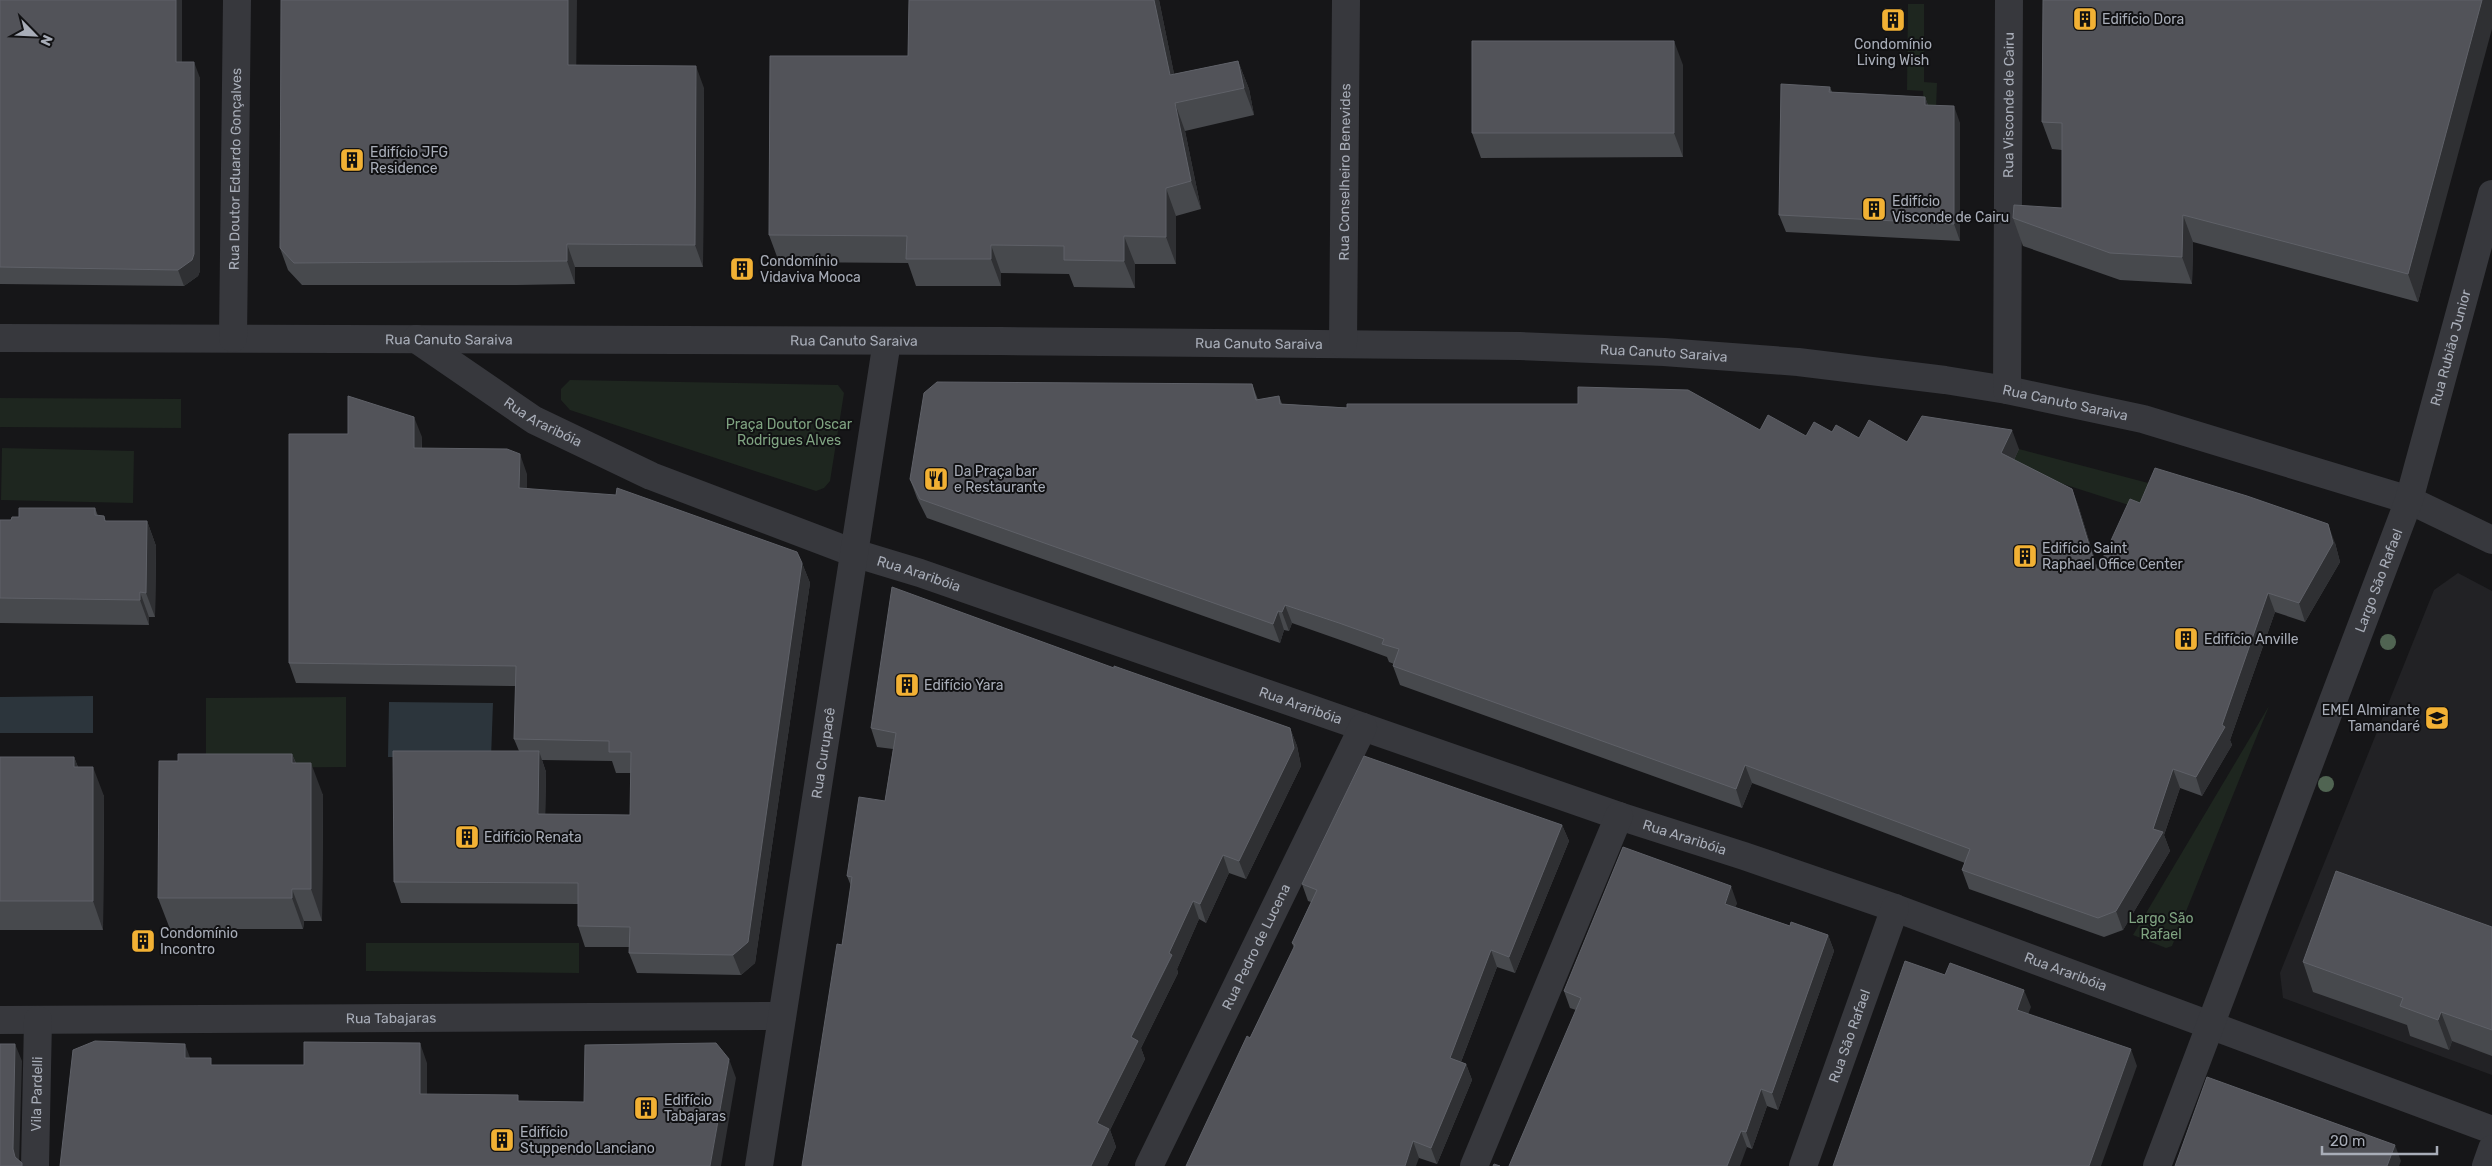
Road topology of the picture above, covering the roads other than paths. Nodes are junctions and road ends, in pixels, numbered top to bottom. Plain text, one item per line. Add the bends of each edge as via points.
1 (237, 0) edge
2 (1346, 0) edge
3 (2009, 0) edge
4 (2492, 194) edge
5 (0, 338) edge
6 (233, 338) junction
7 (416, 339) junction
8 (887, 341) junction
9 (1343, 344) junction
10 (2008, 390) junction
11 (2409, 500) junction
12 (2492, 540) edge
13 (854, 553) junction
14 (1363, 727) junction
15 (1619, 816) junction
16 (1895, 908) junction
17 (782, 1016) junction
18 (0, 1020) edge
19 (38, 1020) junction
20 (2210, 1025) junction
21 (2492, 1130) edge
22 (2492, 1149) edge
23 (35, 1166) edge
24 (759, 1166) edge
25 (1149, 1166) edge
26 (1474, 1166) edge
27 (1803, 1166) edge
28 (2157, 1166) edge
29 (2486, 1166) edge

1 - 6 street, Rua Doutor Eduardo Gonçalves
2 - 9 street, Rua Conselheiro Benevides
3 - 10 street, Rua Visconde de Cairu
4 - 11 street, Rua Rubião Junior
5 - 6 street, Rua Canuto Saraiva
6 - 7 street, Rua Canuto Saraiva
7 - 8 street, Rua Canuto Saraiva
7 - 13 street, Rua Araribóia via 534,420 583,444 651,476
8 - 9 street, Rua Canuto Saraiva
8 - 13 street, Rua Curupacê
9 - 10 street, Rua Canuto Saraiva via 1664,352 1798,362
10 - 11 street, Rua Canuto Saraiva via 2143,419
11 - 12 street, Rua Canuto Saraiva
11 - 20 street, Largo São Rafael
13 - 14 street, Rua Araribóia
13 - 17 street, Rua Curupacê
14 - 15 street, Rua Araribóia
14 - 25 street, Rua Pedro de Lucena
15 - 16 street, Rua Araribóia
15 - 26 street
16 - 20 street, Rua Araribóia
16 - 27 street, Rua São Rafael
17 - 19 street, Rua Tabajaras
17 - 24 street, Rua Curupacê
18 - 19 street, Rua Tabajaras
19 - 23 street, Vila Pardelli
20 - 21 street
20 - 28 street, Largo São Rafael
22 - 29 street

